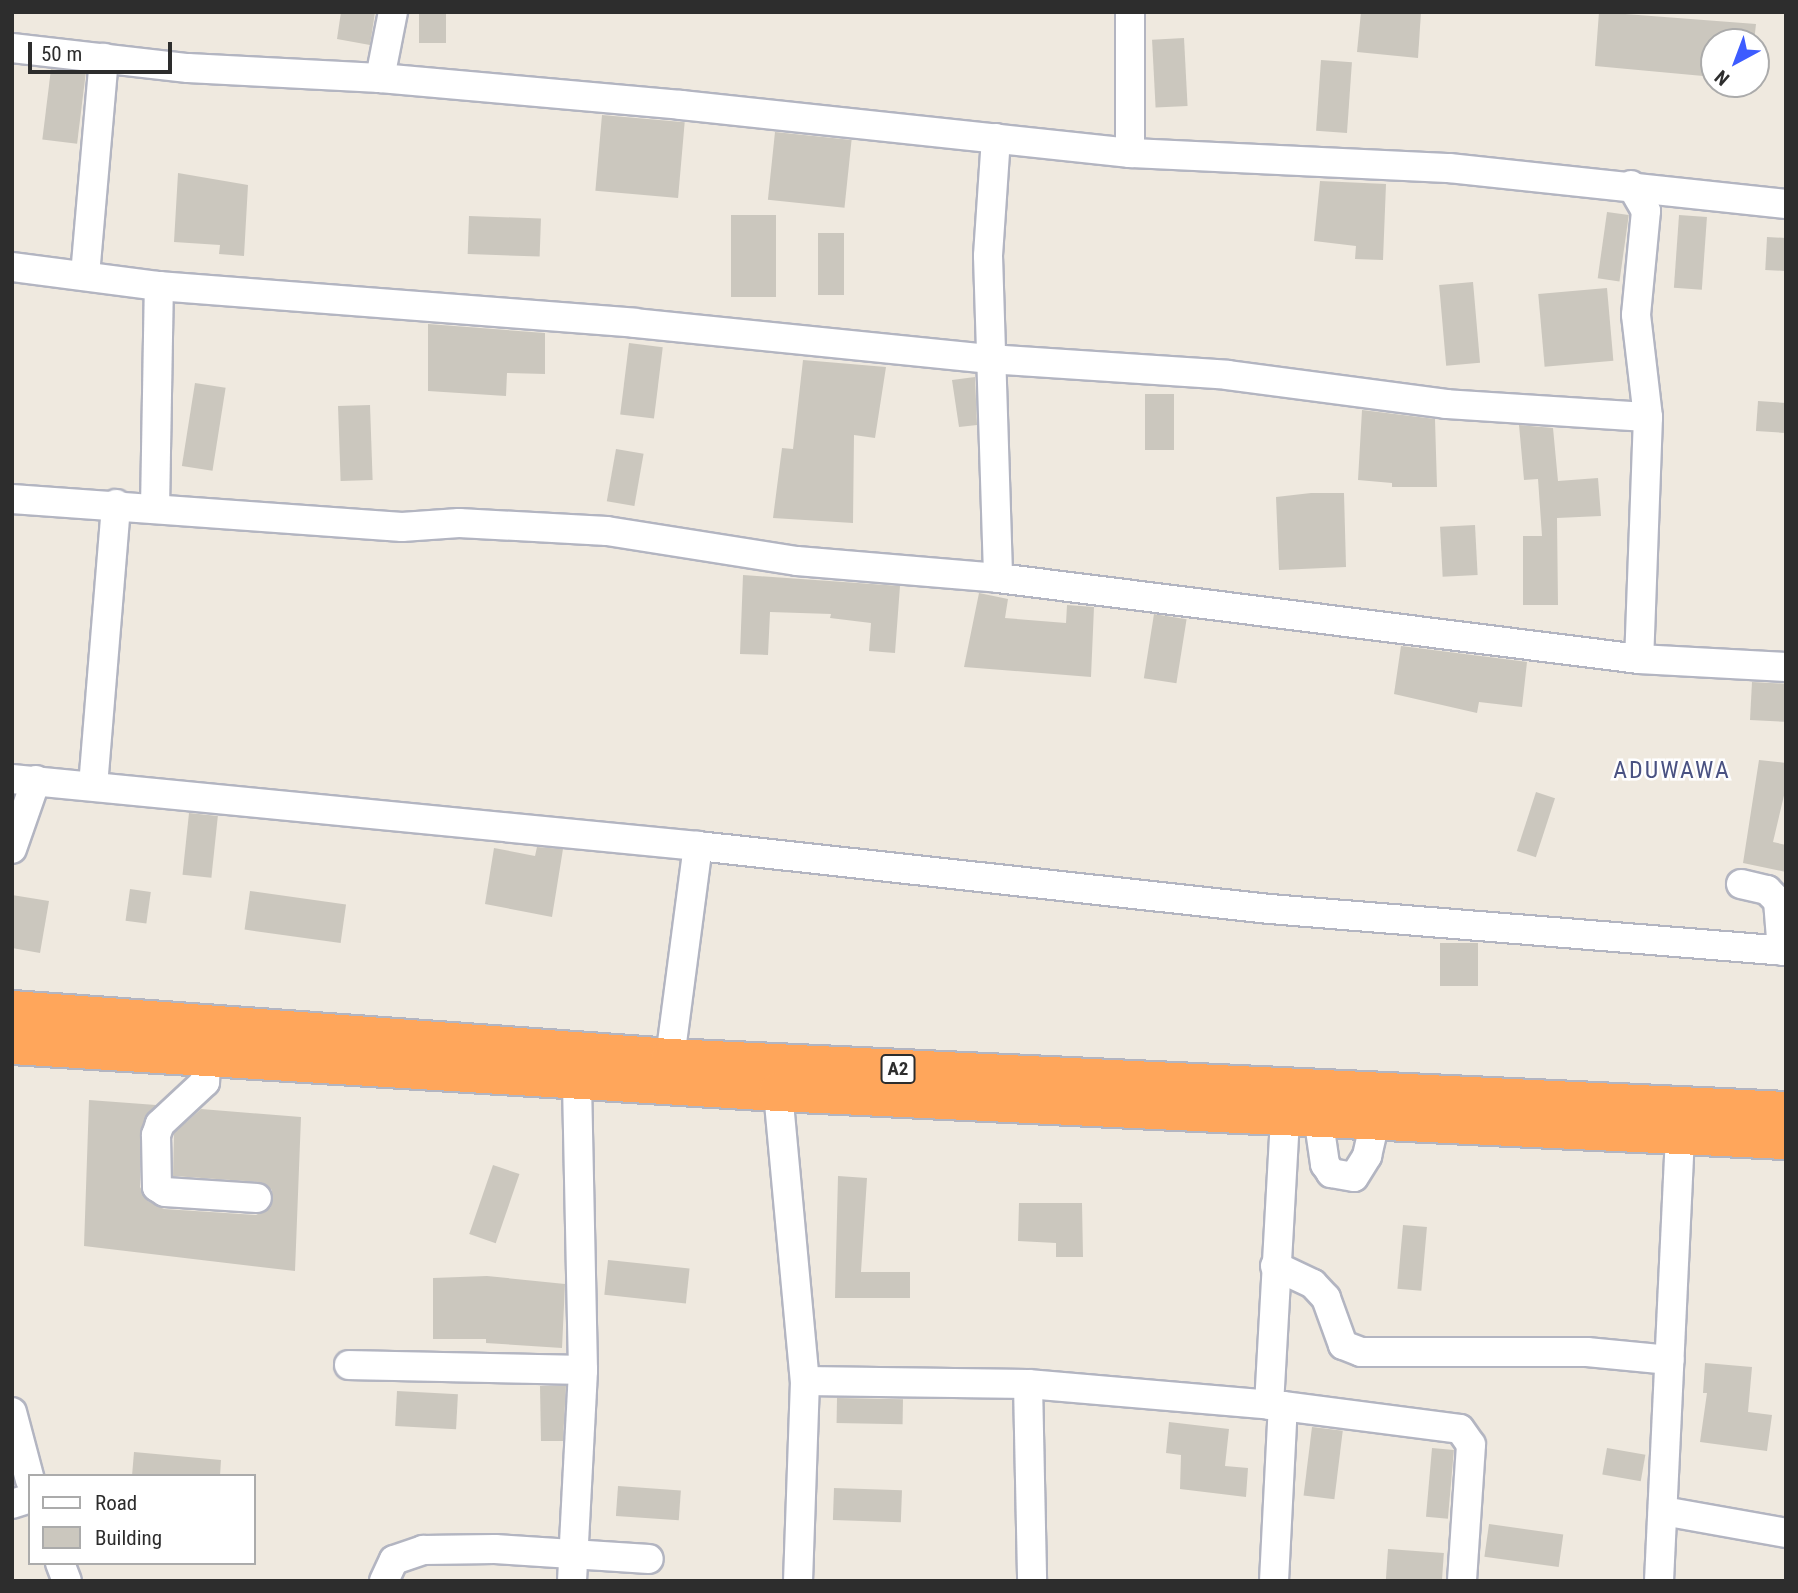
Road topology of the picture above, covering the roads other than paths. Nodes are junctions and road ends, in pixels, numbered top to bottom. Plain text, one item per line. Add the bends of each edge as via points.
1 (393, 12) edge
2 (1130, 12) edge
3 (12, 48) edge
4 (104, 58) junction
5 (380, 78) junction
6 (996, 138) junction
7 (1130, 153) junction
8 (1632, 185) junction
9 (1786, 204) edge
10 (12, 267) edge
11 (85, 275) junction
12 (159, 286) junction
13 (989, 359) junction
14 (1648, 418) junction
15 (12, 499) edge
16 (116, 504) junction
17 (155, 509) junction
18 (998, 578) junction
19 (1639, 659) junction
20 (1786, 667) edge
21 (24, 780) edge
22 (93, 786) junction
23 (698, 846) junction
24 (12, 849) edge
25 (1741, 884) dead end
26 (1784, 951) edge
27 (12, 1010) edge
28 (12, 1045) edge
29 (206, 1056) junction
30 (670, 1058) junction
31 (577, 1078) junction
32 (778, 1092) junction
33 (1786, 1111) edge
34 (1302, 1116) junction
35 (1375, 1120) junction
36 (1680, 1134) junction
37 (1786, 1140) edge
38 (257, 1198) dead end
39 (1275, 1266) junction
40 (1670, 1360) junction
41 (349, 1365) dead end
42 (583, 1370) junction
43 (805, 1381) junction
44 (1028, 1384) junction
45 (1276, 1406) junction
46 (12, 1412) edge
47 (28, 1474) edge
48 (1663, 1511) junction
49 (1786, 1533) edge
50 (649, 1559) dead end
51 (573, 1568) edge
52 (384, 1581) edge
53 (799, 1581) edge
54 (1032, 1581) edge
55 (1274, 1581) edge
56 (1462, 1581) edge
57 (1659, 1581) edge

1 - 5 street
2 - 7 street
3 - 4 street
4 - 5 street via 188,68
4 - 11 street
5 - 6 street
6 - 7 street
6 - 13 street via 989,208
7 - 8 street via 1449,168
8 - 9 street
8 - 14 street via 1646,211 1636,315
10 - 11 street
11 - 12 street
12 - 13 street via 635,323
12 - 17 street
13 - 14 street via 1227,376 1446,404
13 - 18 street
14 - 19 street
15 - 16 street
16 - 17 street
16 - 22 street
17 - 18 street via 402,527 459,523 607,531 797,561
18 - 19 street
19 - 20 street
21 - 22 street
21 - 24 street
22 - 23 street
23 - 26 street via 1270,909
23 - 30 street
25 - 26 street via 1767,890 1778,901
27 - 30 highway, A2
28 - 29 highway, A2
29 - 31 highway, A2
29 - 38 street via 205,1082 160,1124 153,1177 165,1192
30 - 33 highway, A2
31 - 32 highway, A2
31 - 42 street
32 - 34 highway, A2
32 - 43 street
34 - 35 highway, A2
34 - 35 street via 1331,1173 1354,1177 1367,1156
34 - 39 street
35 - 36 highway, A2
36 - 37 highway, A2
36 - 40 street
39 - 40 street via 1313,1283 1326,1298 1343,1345 1361,1352 1587,1352
39 - 45 street
40 - 48 street
41 - 42 street
42 - 51 street
43 - 44 street
43 - 53 street
44 - 45 street
44 - 54 street
45 - 55 street
45 - 56 street via 1450,1426 1467,1433 1471,1445
46 - 47 street
48 - 49 street
48 - 57 street
50 - 51 street
51 - 52 street via 423,1550 394,1560

